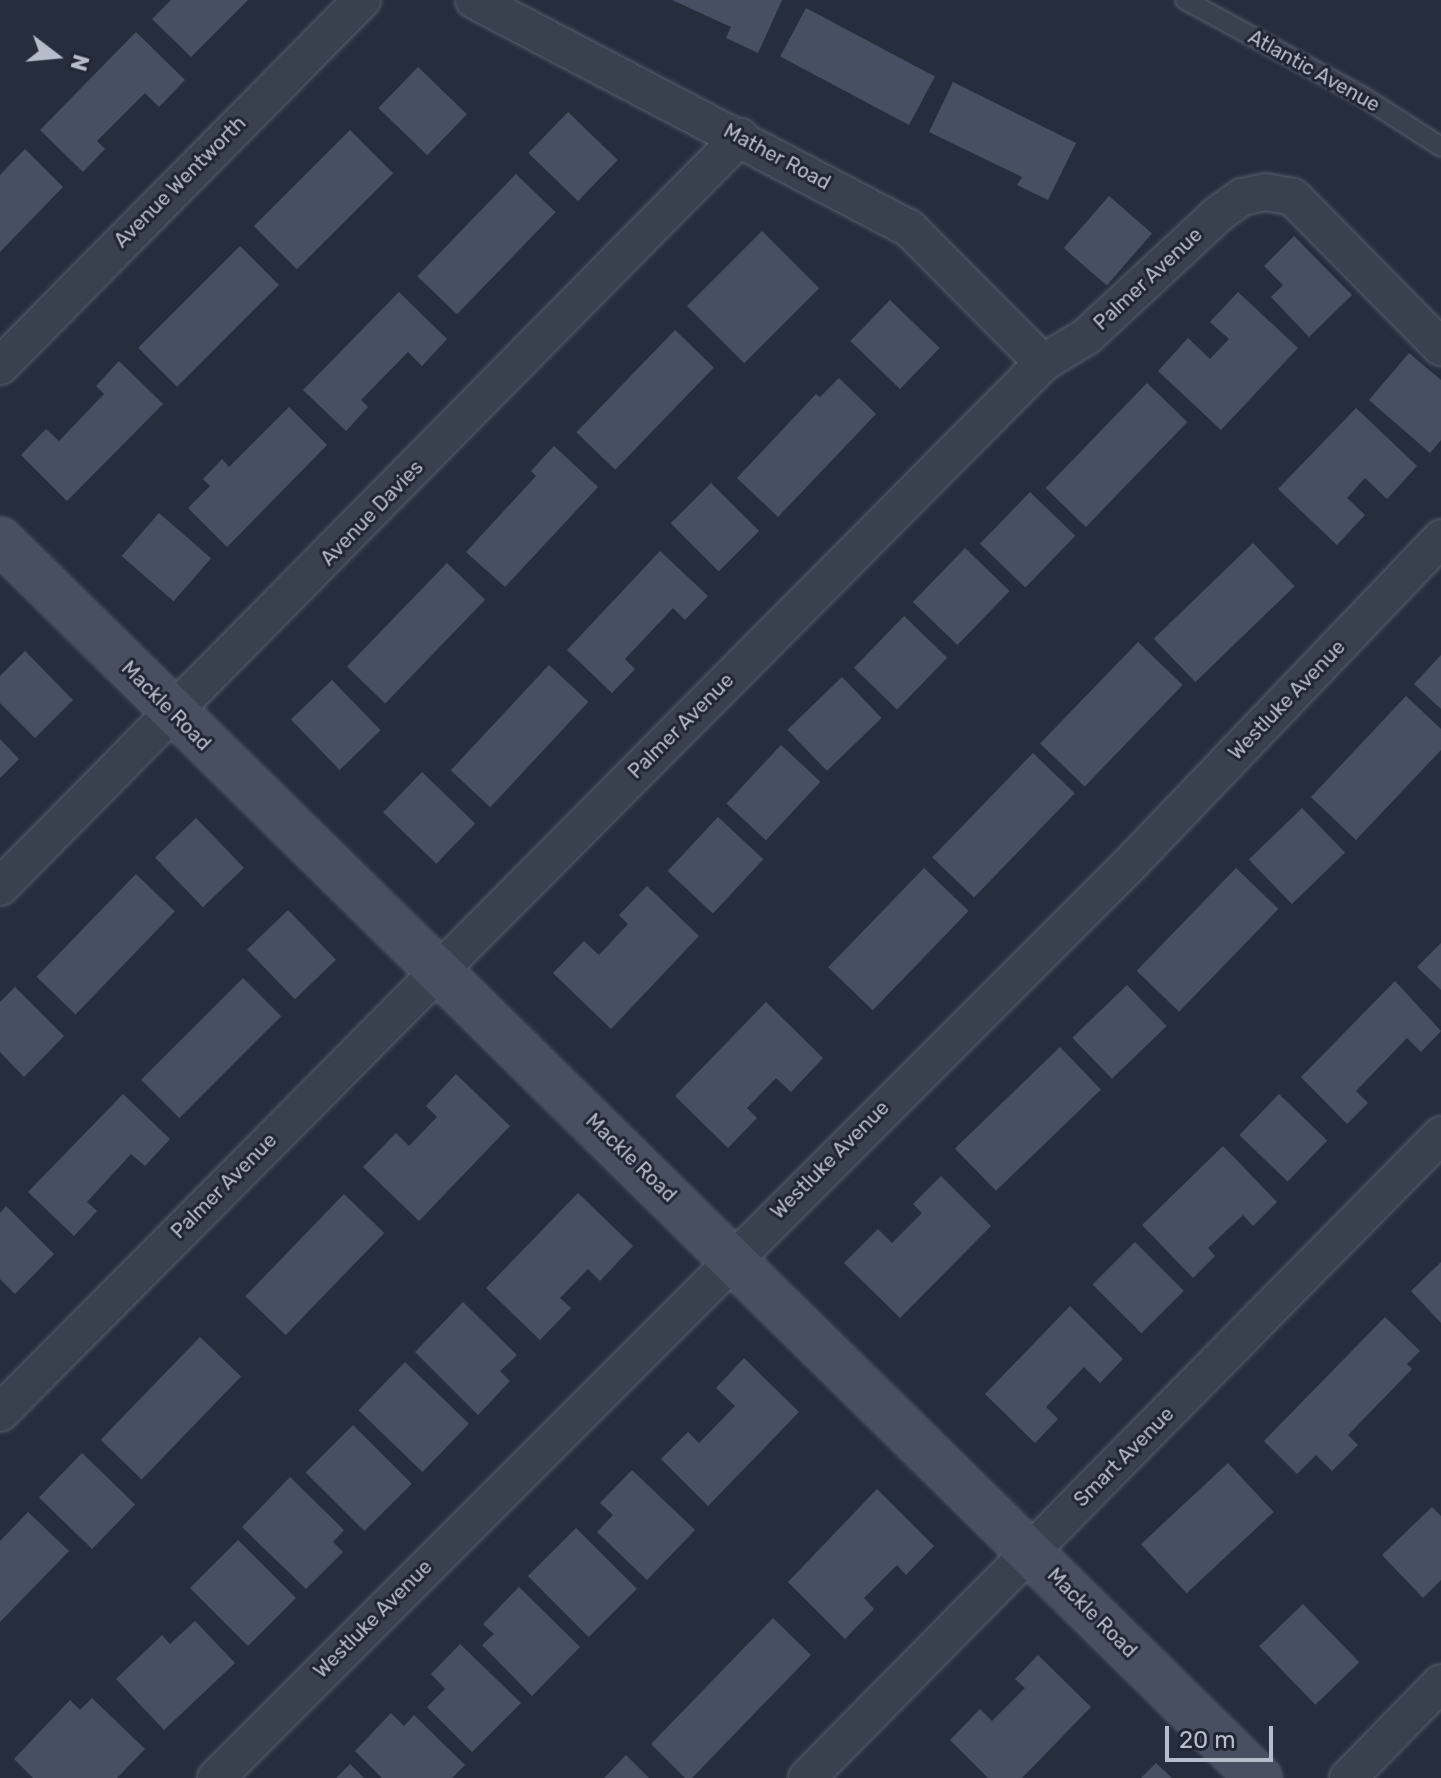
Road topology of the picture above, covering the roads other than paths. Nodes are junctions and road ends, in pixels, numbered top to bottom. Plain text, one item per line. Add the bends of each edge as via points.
1 (362, 0) edge
2 (474, 0) edge
3 (1185, 0) edge
4 (740, 137) junction
5 (1441, 147) edge
6 (1441, 347) edge
7 (1043, 363) junction
8 (0, 366) edge
9 (1441, 538) edge
10 (0, 540) edge
11 (174, 715) junction
12 (0, 887) edge
13 (439, 970) junction
14 (1441, 1135) edge
15 (732, 1257) junction
16 (0, 1413) edge
17 (1031, 1553) junction
18 (1441, 1683) edge
19 (216, 1778) edge
20 (807, 1778) edge
21 (1259, 1778) edge
22 (1348, 1778) edge

1 - 8 street, Avenue Wentworth
2 - 4 street, Mather Road
3 - 5 lane, Atlantic Avenue via 1362,96
4 - 7 street, Mather Road via 909,228
4 - 11 street, Avenue Davies
6 - 7 street, Palmer Avenue via 1293,197 1265,192 1242,197 1217,215 1087,336
7 - 13 street, Palmer Avenue
9 - 15 street, Westluke Avenue via 1130,864
10 - 11 street, Mackle Road
11 - 12 street, Avenue Davies
11 - 13 street, Mackle Road
13 - 15 street, Mackle Road
13 - 16 street, Palmer Avenue
14 - 17 street, Smart Avenue
15 - 17 street, Mackle Road
15 - 19 street, Westluke Avenue
17 - 20 street, Smart Avenue
17 - 21 street, Mackle Road
18 - 22 street

